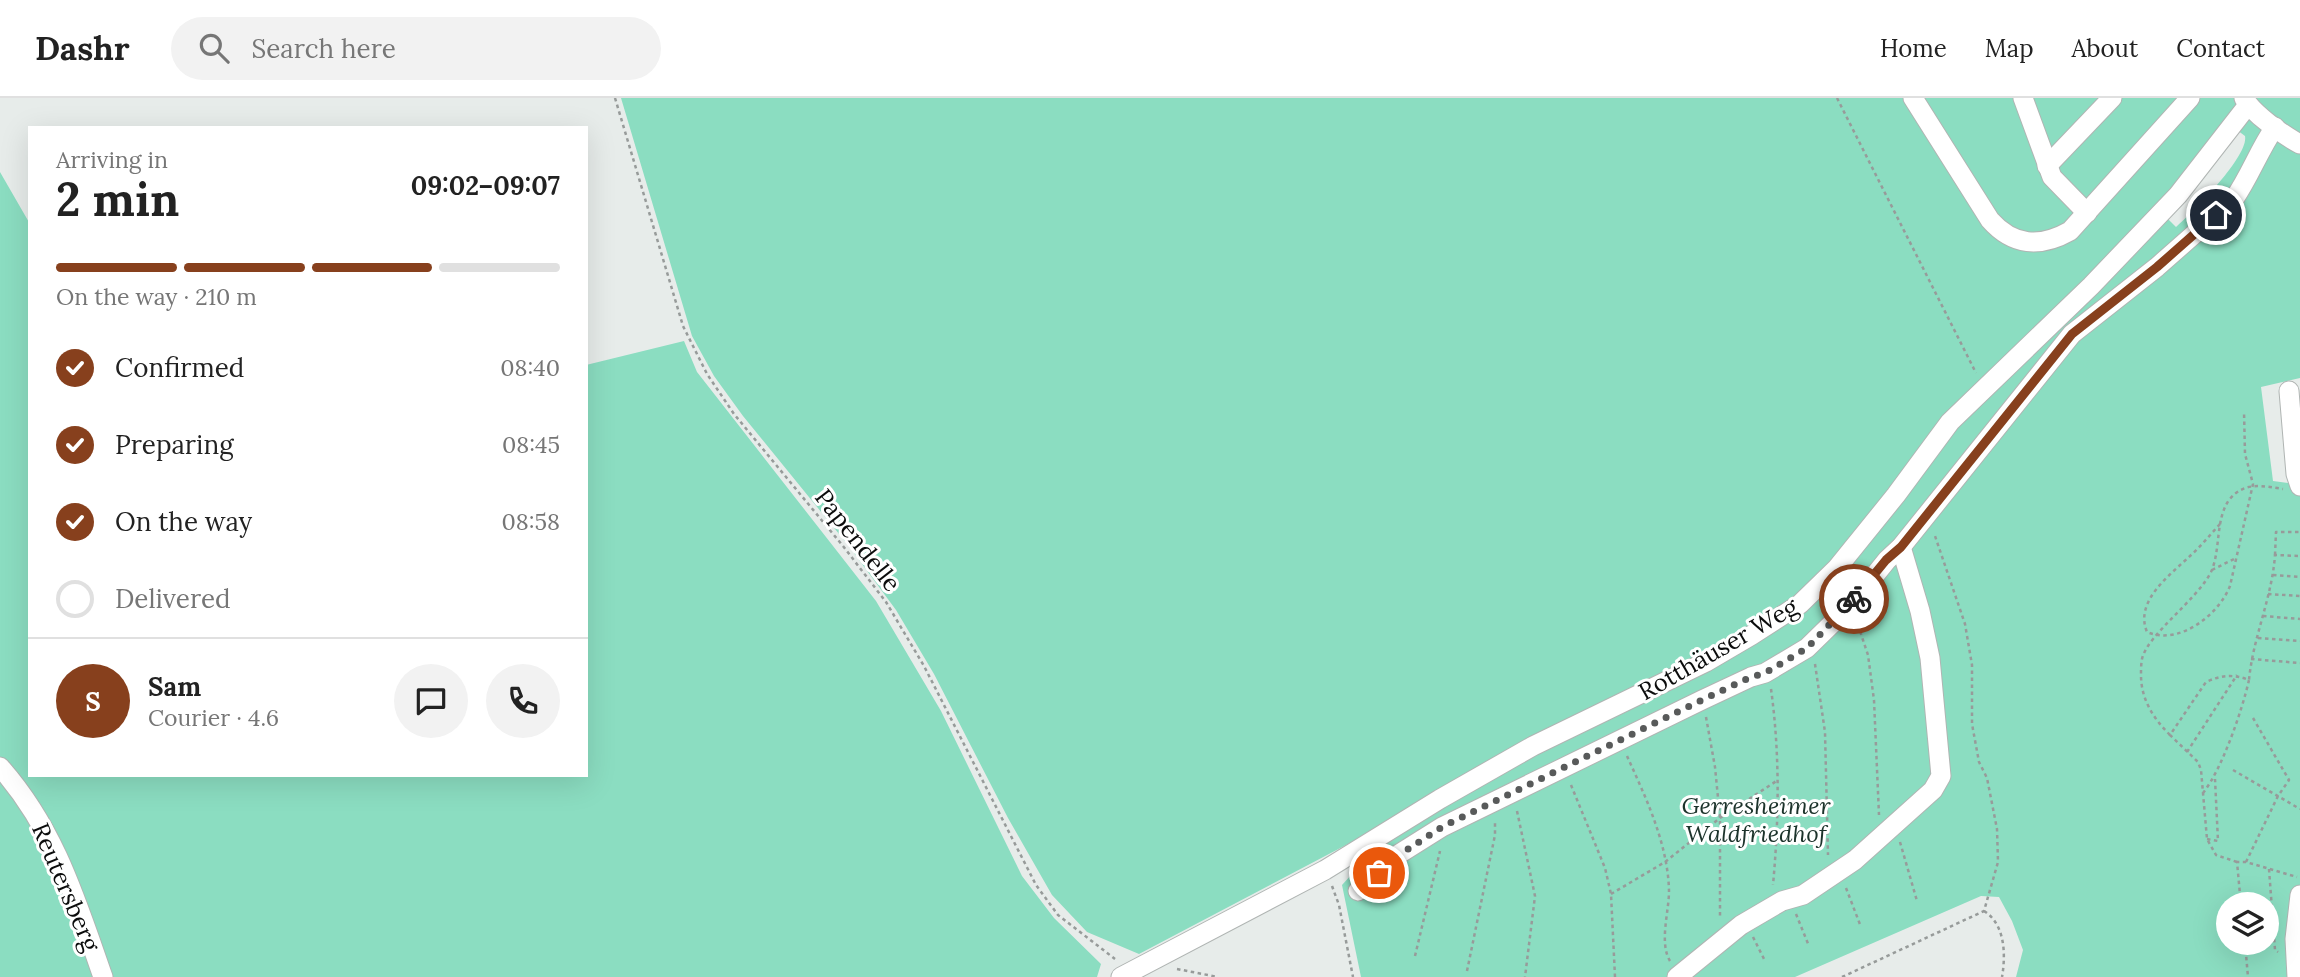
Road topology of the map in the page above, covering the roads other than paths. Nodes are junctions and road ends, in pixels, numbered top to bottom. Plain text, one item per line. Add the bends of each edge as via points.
1 (1913, 98) edge
2 (2023, 98) edge
3 (2112, 98) edge
4 (2185, 99) edge
5 (2246, 101) edge
6 (2275, 127) junction
7 (2300, 144) edge
8 (2047, 166) junction
9 (2087, 213) junction
10 (2289, 391) dead end
11 (2294, 488) edge
12 (1901, 547) junction
13 (0, 767) edge
14 (1358, 891) dead end
15 (2300, 895) edge
16 (1126, 974) edge
17 (1679, 976) edge
18 (103, 977) edge
19 (2297, 977) edge

1 - 9 street via 2000,232 2014,239 2044,242 2070,231
2 - 8 street
3 - 8 street
4 - 9 street
5 - 6 street
5 - 16 street, Rotthäuser Weg via 2178,195 1950,422 1837,568 1800,604 1706,662 1533,746 1325,870
6 - 7 street
6 - 12 street via 2234,199 2072,334
8 - 9 street
10 - 11 street
12 - 14 street via 1807,648 1765,673 1442,827 1399,855
12 - 17 street via 1930,659 1941,776 1933,790 1839,871 1733,931
13 - 18 street, Reutersberg via 24,794 50,839
15 - 19 street

